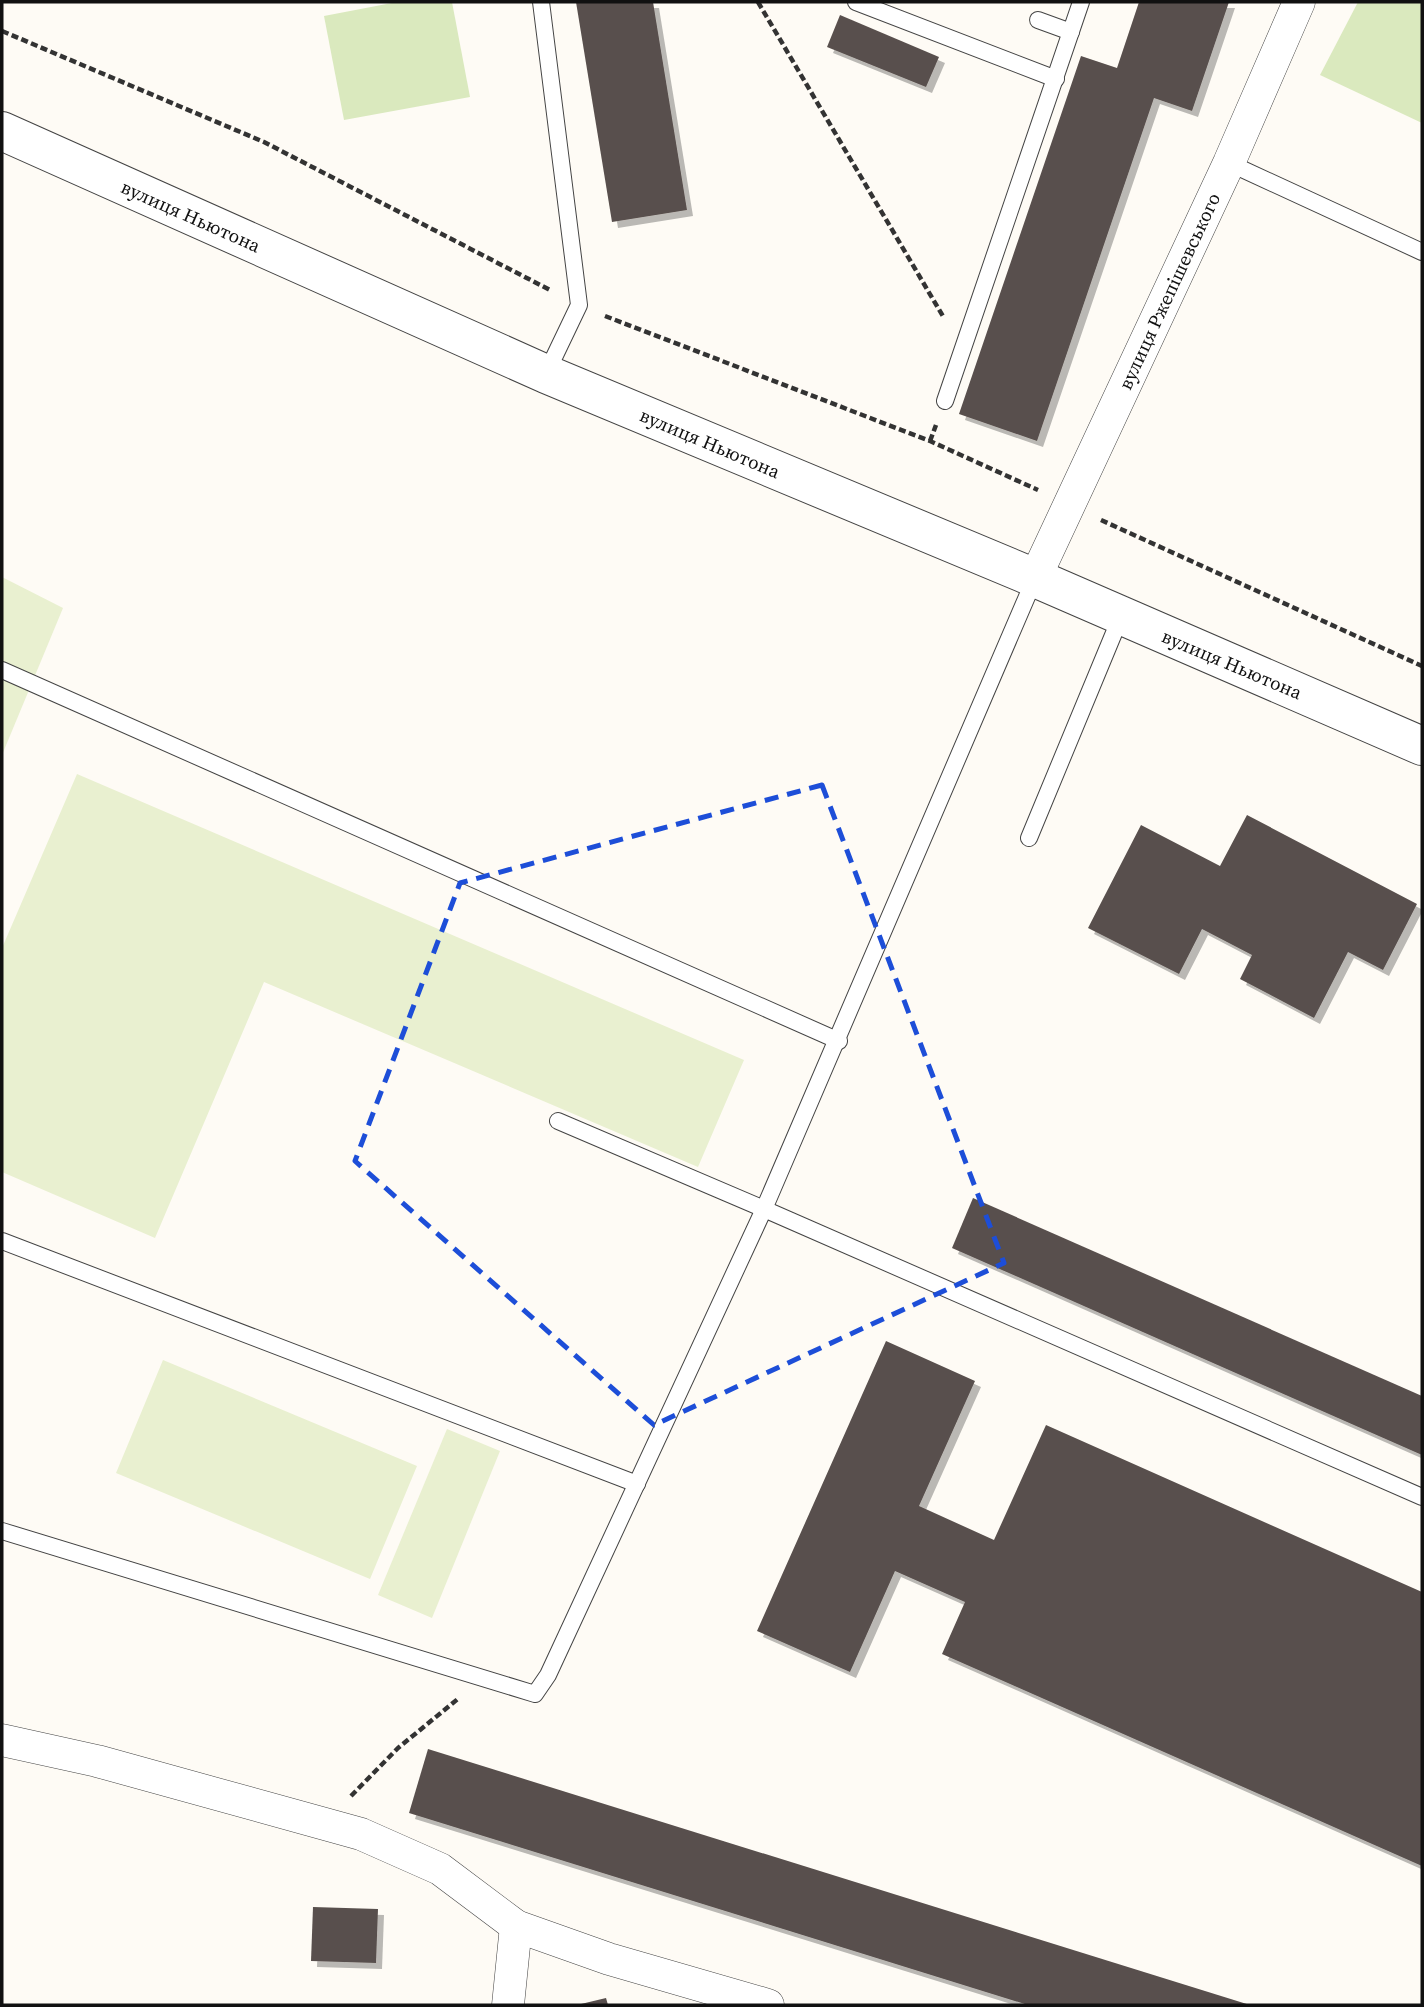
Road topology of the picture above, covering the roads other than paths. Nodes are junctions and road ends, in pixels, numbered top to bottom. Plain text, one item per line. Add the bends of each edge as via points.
1 (541, 2) edge
2 (856, 2) edge
3 (1082, 2) edge
4 (1299, 2) edge
5 (1038, 20) dead end
6 (1071, 32) junction
7 (1056, 79) junction
8 (2, 131) edge
9 (1229, 163) junction
10 (1422, 252) edge
11 (546, 374) junction
12 (946, 401) dead end
13 (1035, 578) junction
14 (1121, 617) junction
15 (2, 670) edge
16 (1422, 747) edge
17 (1029, 838) dead end
18 (839, 1041) junction
19 (558, 1121) dead end
20 (764, 1209) junction
21 (2, 1241) edge
22 (637, 1484) junction
23 (1422, 1497) edge
24 (2, 1531) edge
25 (2, 1740) edge
26 (516, 1926) junction
27 (508, 2005) edge
28 (768, 2005) edge

1 - 11 lane via 579,305
2 - 7 lane
3 - 6 lane
4 - 9 street, вулиця Ржепішевського
5 - 6 lane
6 - 7 lane
7 - 12 lane
8 - 11 street, вулиця Ньютона
9 - 10 lane
9 - 13 street, вулиця Ржепішевського
11 - 13 street, вулиця Ньютона
13 - 14 street, вулиця Ньютона
13 - 18 lane
14 - 16 street, вулиця Ньютона
14 - 17 lane
15 - 18 lane
18 - 20 lane
19 - 20 lane
20 - 22 lane
20 - 23 lane
21 - 22 lane
22 - 24 lane via 535,1694
25 - 26 street via 361,1834 440,1869
26 - 27 street
26 - 28 street via 609,1959

